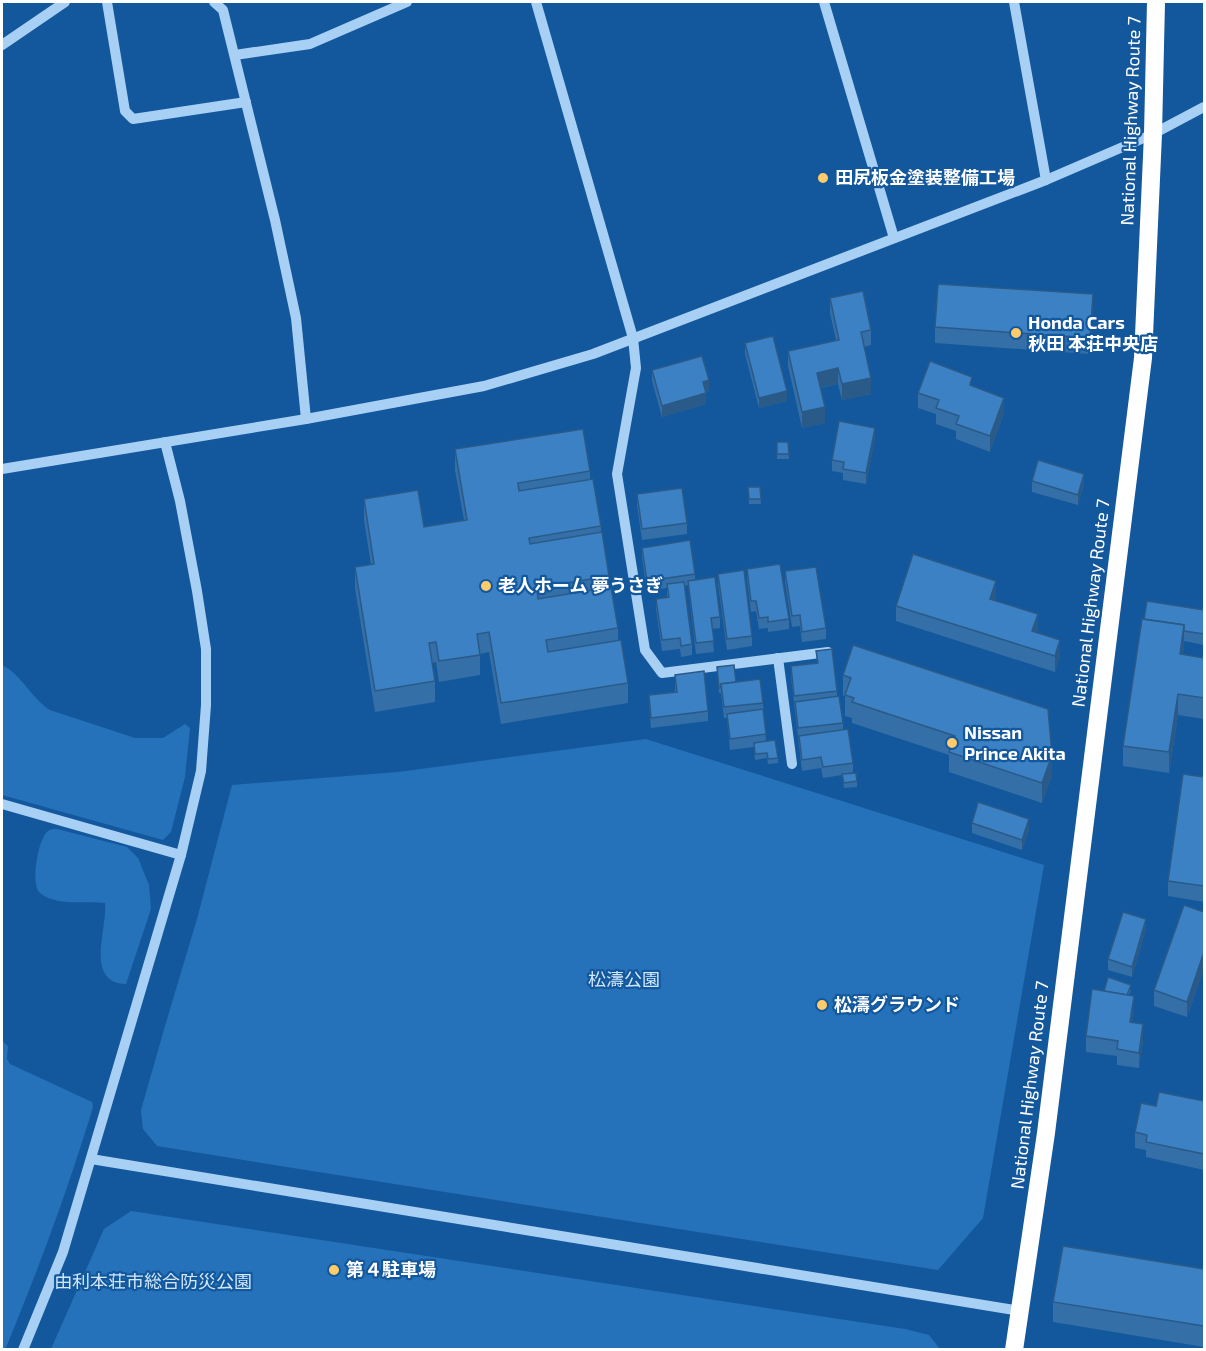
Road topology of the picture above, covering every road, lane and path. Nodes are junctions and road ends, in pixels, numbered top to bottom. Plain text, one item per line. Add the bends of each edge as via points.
1 (65, 2) edge
2 (107, 2) edge
3 (214, 2) edge
4 (407, 2) edge
5 (536, 2) edge
6 (824, 2) edge
7 (1014, 2) edge
8 (1156, 2) edge
9 (2, 45) edge
10 (235, 55) junction
11 (246, 102) junction
12 (1204, 107) edge
13 (1153, 134) junction
14 (1046, 180) junction
15 (894, 238) junction
16 (633, 338) junction
17 (306, 419) junction
18 (165, 442) junction
19 (2, 469) edge
20 (828, 652) edge
21 (778, 658) junction
22 (792, 764) dead end
23 (2, 804) edge
24 (181, 855) junction
25 (91, 1159) junction
26 (1020, 1311) junction
27 (23, 1350) edge
28 (1014, 1350) edge

1 - 9 street
2 - 11 street via 125,111 133,119
3 - 10 street via 223,10
4 - 10 street via 310,44
5 - 16 street
6 - 15 street
7 - 14 street
8 - 13 highway, National Highway Route 7
10 - 11 street
11 - 17 street via 296,318
12 - 13 street
13 - 14 street
13 - 26 highway, National Highway Route 7 via 1143,358
14 - 15 street
15 - 16 street
16 - 17 street via 484,386
16 - 21 street via 636,368 617,474 645,650 662,673
17 - 18 street
18 - 19 street
18 - 24 street via 206,650 201,771
20 - 21 street
21 - 22 street
23 - 24 street
24 - 25 street
25 - 26 street
25 - 27 street via 63,1252
26 - 28 highway, National Highway Route 7

